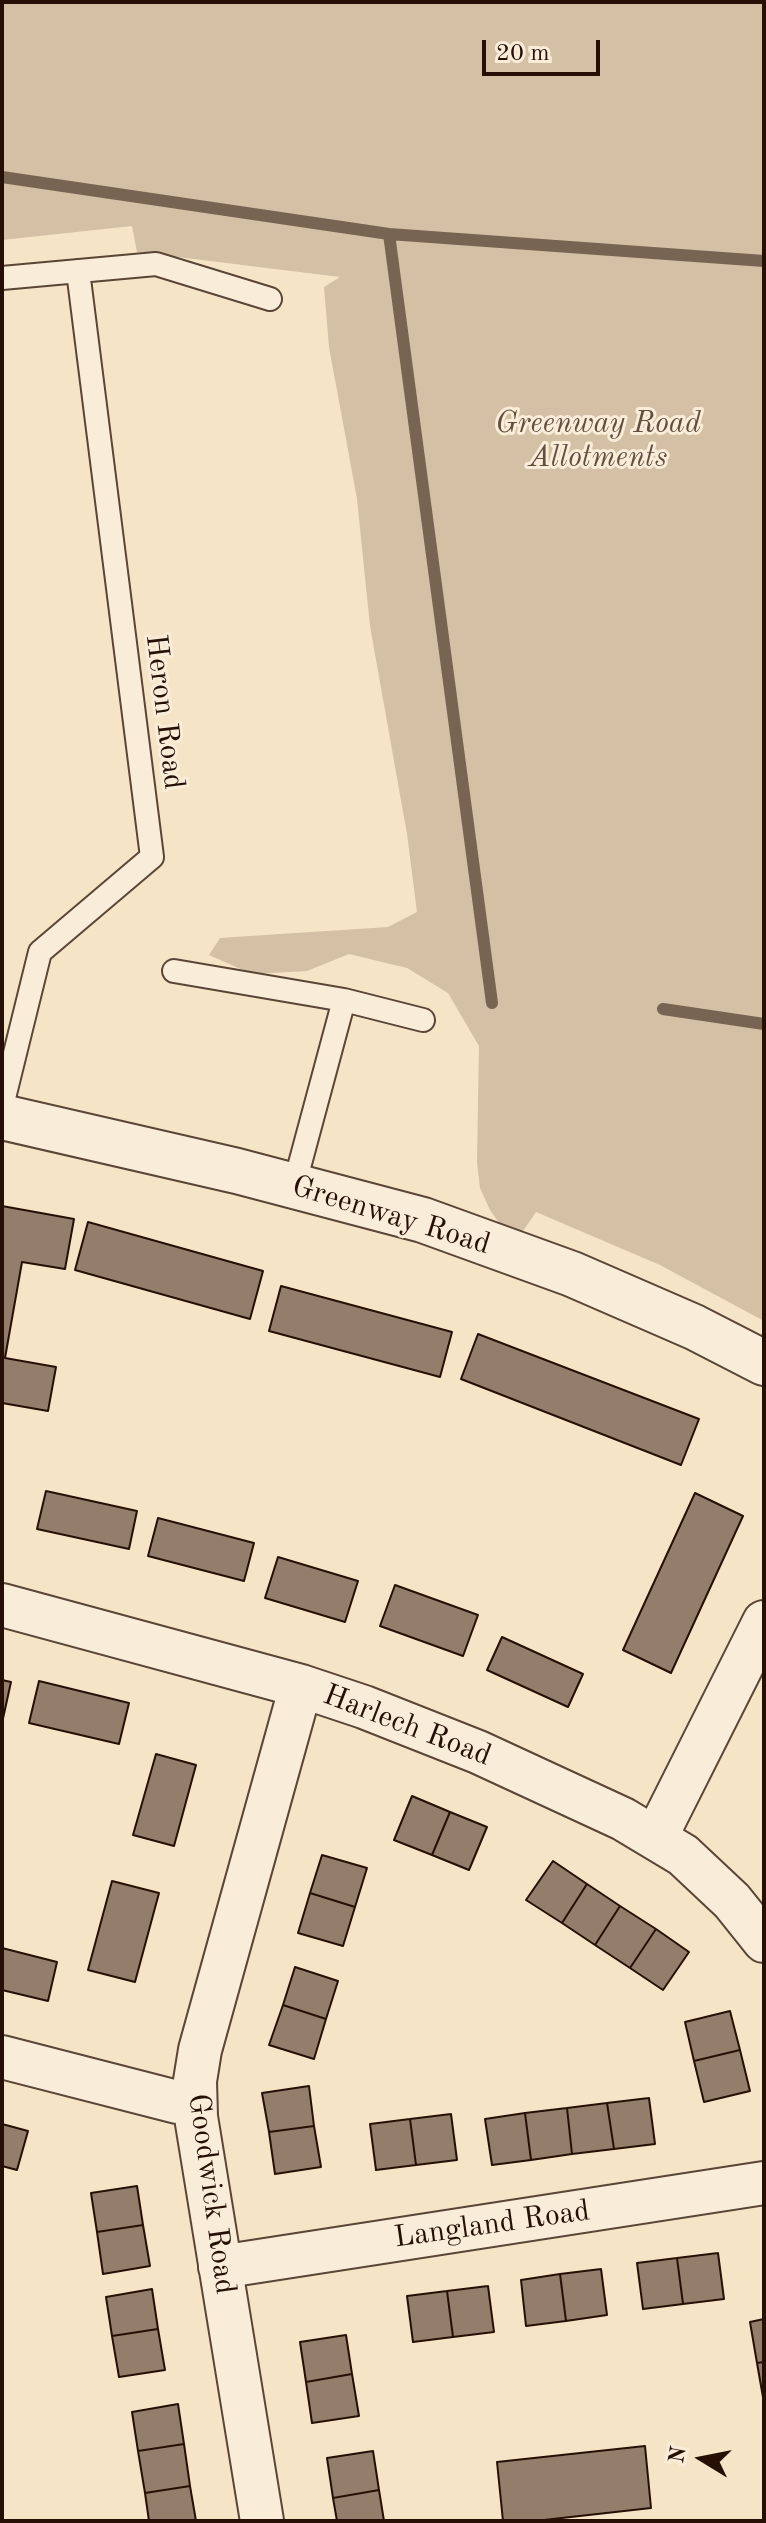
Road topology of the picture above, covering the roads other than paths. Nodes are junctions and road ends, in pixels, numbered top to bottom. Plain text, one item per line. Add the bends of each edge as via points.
1 (78, 271) junction
2 (2, 278) edge
3 (270, 299) dead end
4 (174, 971) dead end
5 (344, 1000) junction
6 (423, 1020) dead end
7 (2, 1106) edge
8 (2, 1117) edge
9 (294, 1186) junction
10 (764, 1363) edge
11 (2, 1605) edge
12 (764, 1622) edge
13 (301, 1686) junction
14 (656, 1837) junction
15 (764, 1941) edge
16 (2, 2057) edge
17 (195, 2101) junction
18 (764, 2183) edge
19 (220, 2267) junction
20 (262, 2521) edge

1 - 2 lane
1 - 3 lane via 156,264
1 - 7 lane, Heron Road via 152,857 40,952
4 - 5 lane
5 - 6 lane
5 - 9 lane
8 - 9 street, Greenway Road
9 - 10 street, Greenway Road via 423,1220 572,1274
11 - 13 street, Harlech Road
12 - 14 street
13 - 14 street, Harlech Road via 428,1730
13 - 17 street, Goodwick Road via 200,2050
14 - 15 street, Harlech Road via 709,1877
16 - 17 street via 177,2102
17 - 19 street, Goodwick Road
18 - 19 street, Langland Road
19 - 20 street, Goodwick Road

